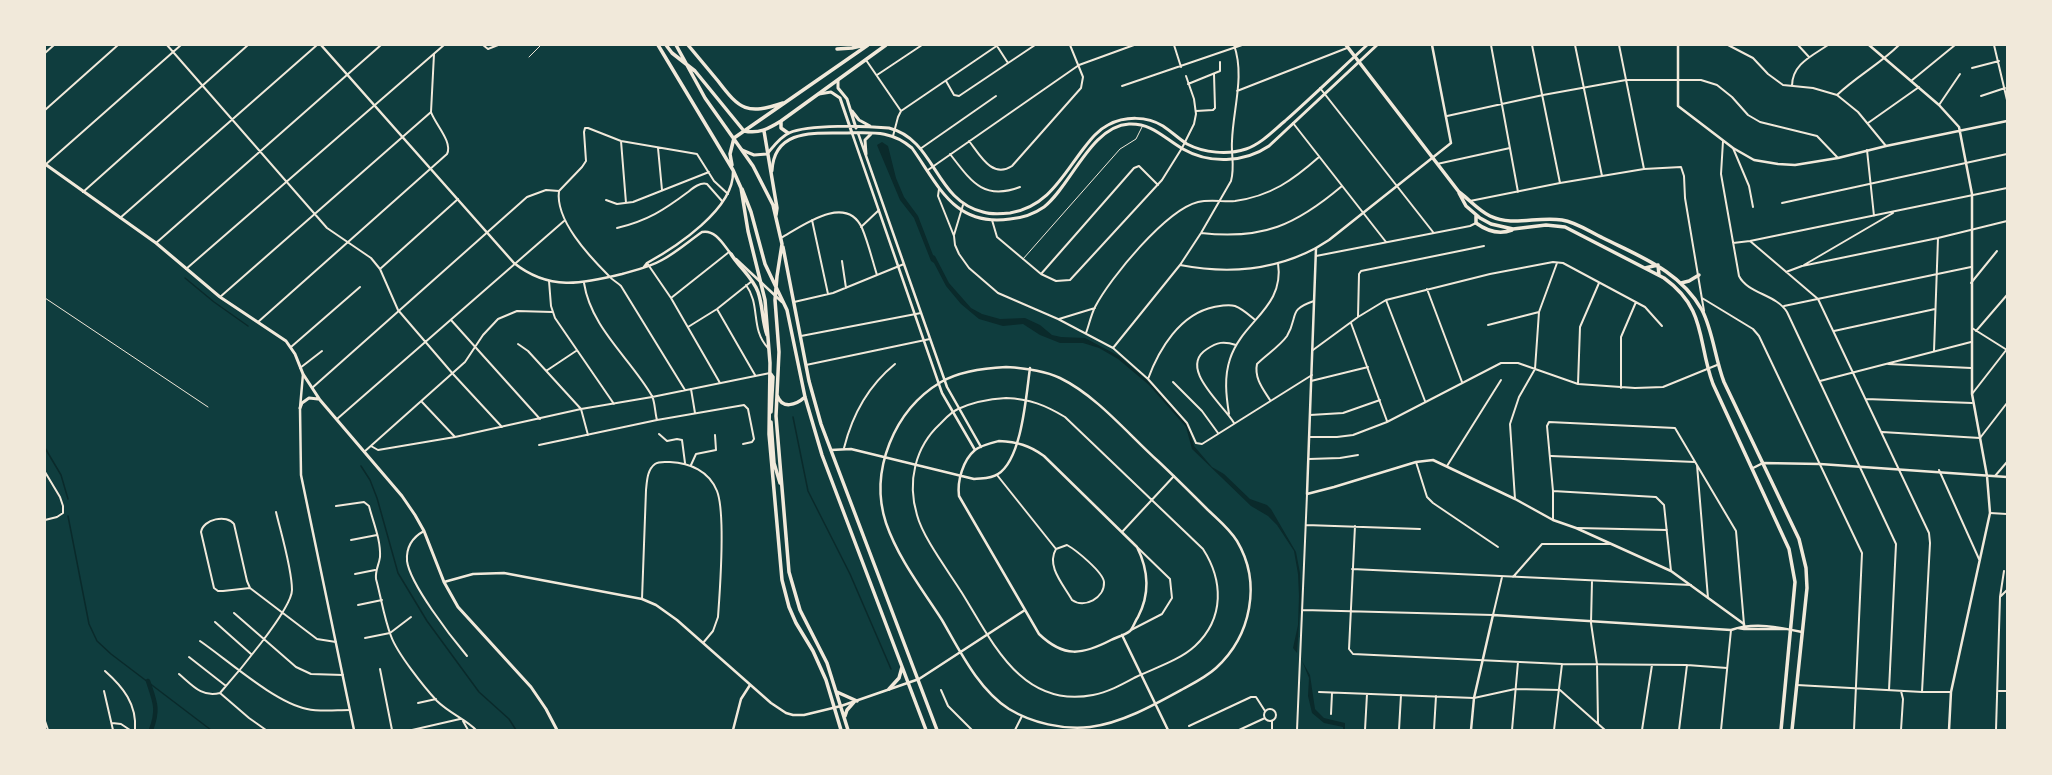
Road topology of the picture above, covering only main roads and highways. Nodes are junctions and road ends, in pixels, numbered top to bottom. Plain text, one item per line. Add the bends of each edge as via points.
1 (658, 45) edge
2 (666, 45) edge
3 (676, 45) edge
4 (688, 45) edge
5 (867, 45) edge
6 (886, 45) edge
7 (1367, 45) edge
8 (1377, 45) edge
9 (1347, 46) edge
10 (837, 49) dead end
11 (1354, 57) junction
12 (683, 61) junction
13 (1358, 62) junction
14 (838, 81) junction
15 (842, 93) junction
16 (819, 94) junction
17 (839, 96) junction
18 (788, 101) junction
19 (849, 105) junction
20 (781, 121) junction
21 (850, 127) junction
22 (856, 127) junction
23 (874, 128) junction
24 (744, 131) junction
25 (764, 131) junction
26 (788, 133) junction
27 (852, 133) junction
28 (858, 133) junction
29 (874, 133) junction
30 (734, 138) junction
31 (742, 149) junction
32 (767, 154) junction
33 (866, 154) road end
34 (45, 164) edge
35 (733, 170) junction
36 (772, 177) junction
37 (741, 188) junction
38 (1459, 192) junction
39 (1476, 215) junction
40 (776, 218) junction
41 (1515, 229) junction
42 (782, 244) junction
43 (730, 253) road end
44 (1658, 265) junction
45 (1645, 268) junction
46 (1659, 275) junction
47 (1699, 275) road end
48 (1681, 282) junction
49 (768, 340) junction
50 (770, 373) junction
51 (777, 392) junction
52 (805, 397) junction
53 (320, 400) junction
54 (300, 408) road end
55 (782, 493) junction
56 (902, 666) junction
57 (889, 689) road end
58 (837, 692) junction
59 (844, 717) junction
60 (557, 730) edge
61 (840, 730) edge
62 (848, 730) edge
63 (926, 730) edge
64 (937, 730) edge
65 (1780, 730) edge
66 (1792, 730) edge

1 - 35 main road
2 - 12 main road
3 - 12 main road
4 - 18 main road via 740,106 761,109
5 - 10 main road
5 - 18 main road
6 - 14 main road
7 - 11 main road
8 - 13 main road
9 - 11 main road
11 - 13 main road
11 - 23 main road via 1262,140 1248,149 1221,153 1201,150 1151,121 1135,118 1117,121 1096,134 1051,191 1033,206 1013,212 993,214 963,205 953,196 911,139 894,130
12 - 24 main road via 696,71
12 - 30 main road via 705,98
13 - 29 main road via 1262,150 1233,160 1198,155 1182,148 1156,129 1142,125 1118,126 1102,136 1040,210 1022,217 992,220 961,211 948,200 912,148 893,136
13 - 38 main road
14 - 15 main road via 838,88
14 - 16 main road
15 - 17 main road
15 - 19 main road
16 - 17 main road via 831,92
16 - 20 main road
17 - 21 main road
18 - 24 main road
19 - 22 main road
19 - 23 main road via 857,118
20 - 25 main road
20 - 26 main road via 781,128
21 - 22 main road
21 - 26 main road via 809,128
21 - 27 main road
22 - 23 main road
22 - 28 main road
24 - 25 main road
24 - 30 main road
25 - 32 main road
26 - 32 main road via 780,138
27 - 28 main road
27 - 36 main road via 812,133 790,139 777,151 772,163
28 - 29 main road
29 - 33 main road via 865,140
30 - 31 main road
30 - 35 main road via 730,154
31 - 32 main road via 754,155
31 - 40 main road via 767,191
32 - 36 main road
34 - 53 main road via 156,243 220,297 281,337 291,347 303,374
35 - 37 main road
36 - 40 main road
37 - 49 main road via 748,231 762,284
37 - 52 main road via 751,212 765,264 787,310
38 - 39 main road via 1464,203
38 - 44 main road via 1482,212 1501,221 1567,221
39 - 41 main road via 1498,226
39 - 41 main road via 1476,223 1496,232
40 - 42 main road
41 - 45 main road via 1546,225 1565,227
42 - 51 main road via 776,300
42 - 64 main road via 813,397
43 - 49 main road via 759,293
44 - 45 main road
44 - 46 main road
44 - 48 main road
45 - 46 main road
46 - 65 main road via 1676,288 1695,314 1708,369 1718,396 1789,549 1795,582
47 - 48 main road
48 - 66 main road via 1704,315 1717,365 1804,554 1807,588
49 - 50 main road
50 - 55 main road via 773,377 772,447
50 - 61 main road via 769,434 782,580 790,607 820,665
51 - 52 main road via 781,401 788,405 795,405
51 - 55 main road
52 - 56 main road via 822,456
53 - 54 main road via 309,398
53 - 60 main road via 402,496 424,531 444,582 458,607 531,687
55 - 58 main road via 789,572 795,596 827,663
56 - 57 main road via 898,678
56 - 63 main road
58 - 59 main road
58 - 59 main road via 856,702 847,710
59 - 62 main road

